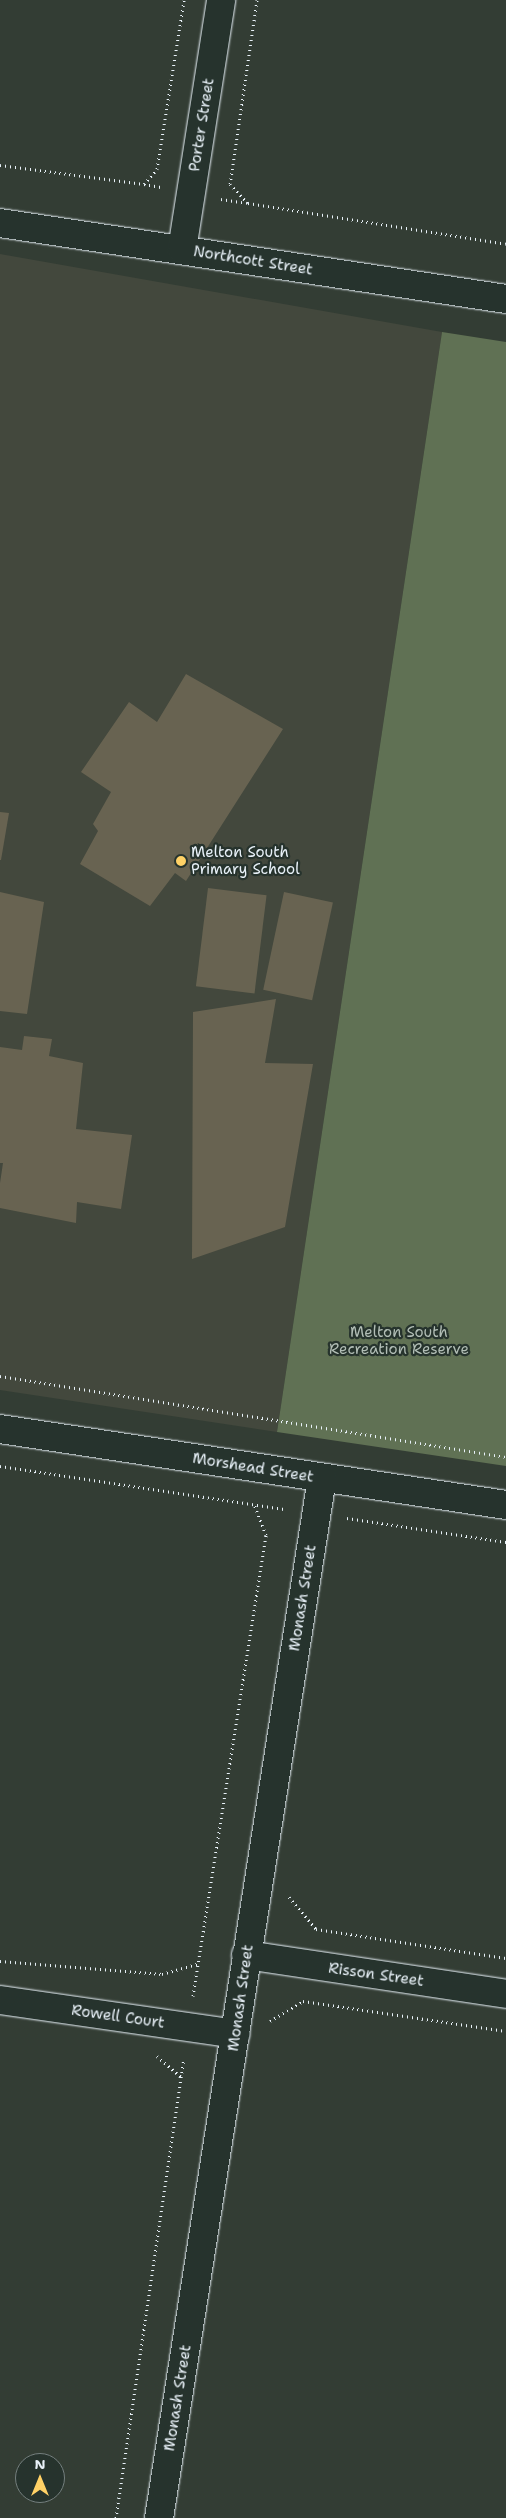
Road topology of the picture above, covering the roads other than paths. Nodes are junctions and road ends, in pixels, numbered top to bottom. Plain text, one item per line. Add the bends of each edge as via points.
1 (221, 0) edge
2 (0, 223) edge
3 (182, 250) junction
4 (506, 299) edge
5 (0, 1429) edge
6 (322, 1478) junction
7 (506, 1504) edge
8 (246, 1955) junction
9 (506, 1994) edge
10 (0, 2000) edge
11 (236, 2034) junction
12 (160, 2518) edge

1 - 3 street, Porter Street
2 - 3 street, Northcott Street
3 - 4 street, Northcott Street
5 - 6 street, Morshead Street
6 - 7 street, Morshead Street
6 - 8 street, Monash Street
8 - 9 street, Risson Street
8 - 11 street, Monash Street
10 - 11 street, Rowell Court
11 - 12 street, Monash Street

